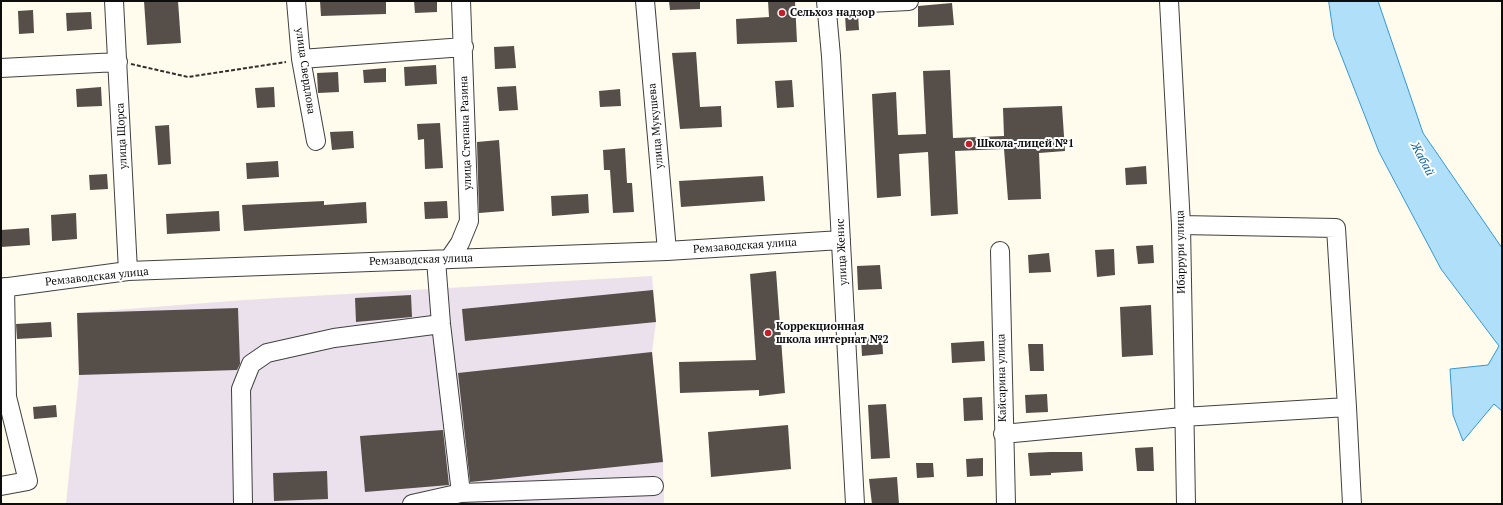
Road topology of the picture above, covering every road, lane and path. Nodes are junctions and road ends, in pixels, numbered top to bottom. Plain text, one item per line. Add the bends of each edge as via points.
1 (114, 1) edge
2 (296, 1) edge
3 (462, 1) edge
4 (645, 1) edge
5 (909, 1) edge
6 (1169, 1) edge
7 (827, 3) edge
8 (464, 47) junction
9 (301, 59) junction
10 (118, 62) junction
11 (1, 68) edge
12 (316, 141) dead end
13 (1181, 225) junction
14 (842, 240) junction
15 (667, 251) junction
16 (1000, 251) dead end
17 (443, 260) junction
18 (128, 271) junction
19 (3, 287) edge
20 (440, 324) junction
21 (1347, 407) junction
22 (1183, 417) junction
23 (1003, 434) junction
24 (1, 486) edge
25 (654, 486) dead end
26 (461, 493) junction
27 (243, 504) edge
28 (412, 504) edge
29 (855, 504) edge
30 (1006, 504) edge
31 (1186, 504) edge
32 (1352, 504) edge

1 - 10 street, улица Щорса
2 - 9 street, улица Свердлова
3 - 8 street, улица Степана Разина
4 - 15 street, улица Мукушева
5 - 7 street
6 - 13 street, Ибаррури улица
7 - 14 street, улица Женис
8 - 9 street
8 - 17 street, улица Степана Разина via 469,221 460,243
9 - 10 path via 188,76
9 - 12 street, улица Свердлова
10 - 11 street
10 - 18 street, улица Щорса
13 - 21 street via 1336,228
13 - 22 street, Ибаррури улица
14 - 15 street, Ремзаводская улица
14 - 29 street, улица Женис
15 - 17 street, Ремзаводская улица
16 - 23 street, Кайсарина улица
17 - 18 street, Ремзаводская улица
17 - 20 street
18 - 19 street, Ремзаводская улица
19 - 24 street via 7,396 28,482
20 - 26 street
20 - 27 street via 334,338 267,353 251,364 241,389
21 - 22 street
21 - 32 street
22 - 23 street
22 - 31 street, Ибаррури улица
23 - 30 street, Кайсарина улица
25 - 26 street
26 - 28 street

